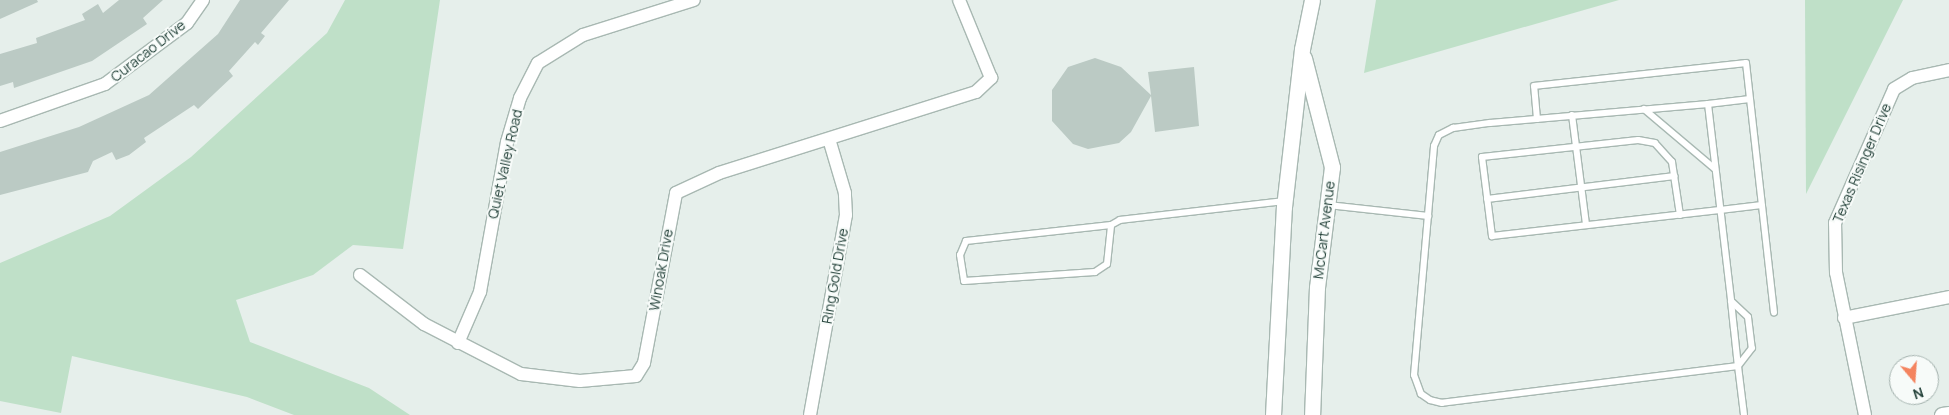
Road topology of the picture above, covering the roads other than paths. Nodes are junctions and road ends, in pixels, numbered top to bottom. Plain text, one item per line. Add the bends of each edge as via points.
1 (203, 0) edge
2 (694, 0) edge
3 (959, 0) edge
4 (1312, 0) edge
5 (1302, 49) junction
6 (1949, 70) edge
7 (1750, 99) junction
8 (1708, 104) junction
9 (1644, 109) junction
10 (1572, 115) junction
11 (1537, 119) junction
12 (0, 121) edge
13 (829, 139) junction
14 (1575, 147) junction
15 (1715, 168) junction
16 (1675, 176) junction
17 (1581, 188) junction
18 (1487, 199) junction
19 (1284, 201) junction
20 (1328, 205) junction
21 (1762, 205) junction
22 (1720, 210) junction
23 (1680, 214) junction
24 (1428, 216) junction
25 (1111, 225) junction
26 (1586, 225) junction
27 (360, 275) dead end
28 (1949, 297) edge
29 (1731, 300) junction
30 (1774, 312) dead end
31 (1844, 318) junction
32 (458, 343) junction
33 (1738, 366) junction
34 (1271, 411) edge
35 (1949, 414) edge
36 (810, 415) edge
37 (1312, 415) edge
38 (1744, 415) edge
39 (1865, 415) edge
40 (1942, 415) edge

1 - 12 street, Curacao Drive via 187,23 105,84
2 - 32 street, Quiet Valley Road via 583,35 538,63 520,98 507,142 480,292
3 - 13 street, Winoak Drive via 991,78 976,92
4 - 5 street, McCart Avenue
5 - 19 street, McCart Avenue
5 - 20 street, McCart Avenue via 1332,167
6 - 31 street, Texas Risinger Drive via 1912,78 1894,88 1838,214 1836,273
7 - 8 lane
7 - 11 lane via 1746,63 1534,86
7 - 21 lane
8 - 9 lane
8 - 15 lane
9 - 10 lane
9 - 15 lane
10 - 11 lane
10 - 14 lane
11 - 24 lane via 1453,128 1439,135
13 - 32 street, Winoak Drive via 719,173 676,193 644,363 636,376 548,380 500,366
13 - 36 street, Ring Gold Drive via 841,176 846,215
14 - 16 lane via 1638,140 1655,143 1672,162
14 - 17 lane
14 - 18 lane via 1482,158
15 - 22 lane
16 - 17 lane
16 - 23 lane
17 - 18 lane
17 - 26 lane
18 - 26 lane via 1492,236
19 - 25 lane via 1131,218
19 - 34 street, McCart Avenue
20 - 24 lane
20 - 37 street, McCart Avenue via 1317,287
21 - 22 lane
21 - 30 lane
22 - 23 lane
22 - 29 lane
23 - 26 lane
24 - 33 lane via 1414,376 1421,394 1430,400 1442,403
25 - 25 lane via 1107,264 1095,272 964,281 960,255 966,241
27 - 32 street, Winoak Drive via 391,302
28 - 31 street
29 - 33 lane
29 - 33 lane via 1749,322 1752,348
31 - 39 street, Texas Risinger Drive
33 - 38 lane
35 - 40 street

